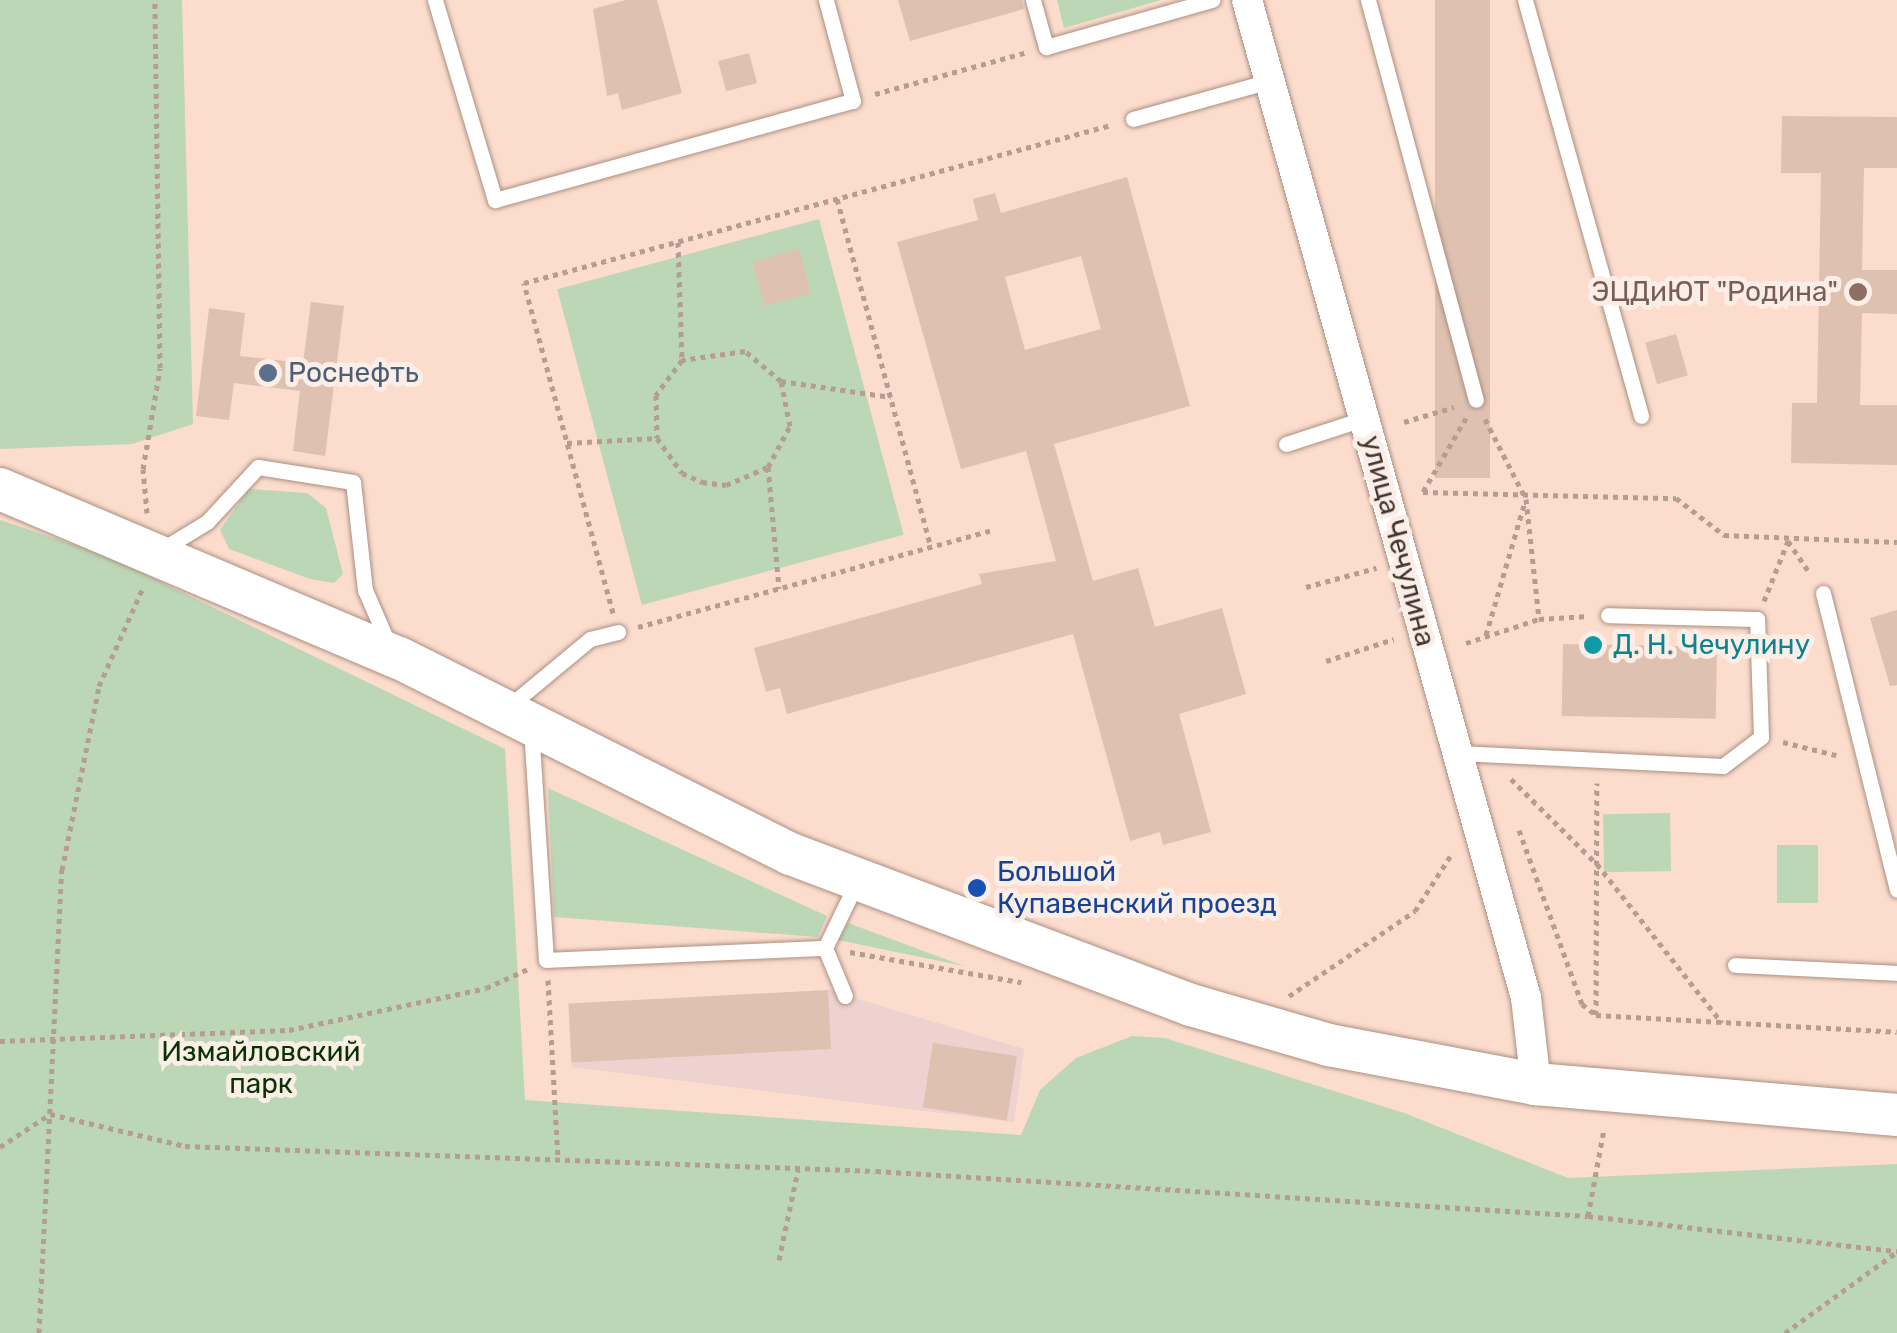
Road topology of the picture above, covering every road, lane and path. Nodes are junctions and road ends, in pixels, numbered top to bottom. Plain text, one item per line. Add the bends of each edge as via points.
1 (154, 0) edge
2 (437, 0) edge
3 (826, 0) edge
4 (1033, 0) edge
5 (1212, 0) edge
6 (1247, 0) edge
7 (1368, 0) edge
8 (1525, 0) edge
9 (1046, 47) junction
10 (1270, 82) junction
11 (853, 100) junction
12 (1133, 119) joint
13 (837, 199) junction
14 (678, 242) junction
15 (682, 360) junction
16 (780, 381) junction
17 (890, 397) junction
18 (1476, 400) junction
19 (1641, 416) dead end
20 (1366, 418) junction
21 (1404, 422) dead end
22 (657, 438) junction
23 (567, 443) junction
24 (1286, 444) dead end
25 (768, 467) junction
26 (0, 489) edge
27 (1526, 499) junction
28 (990, 531) dead end
29 (154, 536) junction
30 (1788, 541) junction
31 (1897, 542) edge
32 (931, 547) junction
33 (1377, 567) dead end
34 (1306, 588) dead end
35 (779, 589) junction
36 (1823, 593) joint
37 (1608, 615) joint
38 (1539, 619) junction
39 (1757, 619) junction
40 (618, 632) junction
41 (1486, 637) junction
42 (1396, 639) dead end
43 (1466, 643) dead end
44 (398, 658) junction
45 (1326, 662) dead end
46 (519, 717) junction
47 (1761, 737) junction
48 (1458, 753) junction
49 (1598, 760) junction
50 (1865, 763) junction
51 (1502, 770) dead end
52 (1518, 830) dead end
53 (1454, 849) dead end
54 (1597, 864) junction
55 (858, 880) junction
56 (1897, 890) edge
57 (825, 948) junction
58 (546, 960) junction
59 (1735, 965) dead end
60 (1897, 973) edge
61 (1030, 984) dead end
62 (845, 996) dead end
63 (1278, 1004) dead end
64 (1596, 1014) junction
65 (1722, 1023) junction
66 (1897, 1032) edge
67 (0, 1041) edge
68 (54, 1045) junction
69 (1536, 1084) junction
70 (50, 1114) junction
71 (1897, 1115) edge
72 (1602, 1129) dead end
73 (0, 1147) edge
74 (558, 1160) junction
75 (798, 1168) junction
76 (1588, 1216) junction
77 (1897, 1251) edge
78 (779, 1260) dead end
79 (39, 1333) edge
80 (1784, 1333) edge

1 - 29 path via 160,368 143,469
2 - 11 lane via 495,200
3 - 11 lane
4 - 9 lane
5 - 9 lane
6 - 10 street, улица Чечулина
7 - 18 lane
8 - 19 lane
9 - 11 path
10 - 12 lane
10 - 20 street, улица Чечулина
12 - 13 path
13 - 14 path
13 - 17 path
14 - 15 path
14 - 23 path via 524,284
15 - 16 path via 745,352
15 - 22 path via 656,395
16 - 17 path
16 - 25 path via 790,426
17 - 32 path
18 - 21 path
18 - 27 path
18 - 27 path via 1423,492
20 - 24 lane
20 - 48 street, улица Чечулина
22 - 23 path
22 - 25 path via 682,473 702,482 726,485
23 - 40 path
25 - 35 path
26 - 29 main road
27 - 30 path via 1676,498 1724,535
27 - 38 path
27 - 41 path
28 - 32 path
29 - 44 main road
29 - 44 lane via 207,522 258,467 353,482 366,590
29 - 68 path via 99,686 62,870
30 - 31 path
30 - 36 path
30 - 39 path
32 - 35 path
33 - 34 path
35 - 40 path
36 - 50 lane
37 - 38 path
37 - 39 lane
38 - 41 path
39 - 47 lane
40 - 46 lane via 590,639
41 - 43 path
42 - 45 path
44 - 46 main road
46 - 55 main road
46 - 58 lane
47 - 49 lane via 1723,766
47 - 50 path
48 - 49 lane
48 - 69 street, улица Чечулина via 1526,998
49 - 54 path
50 - 56 lane
51 - 54 path
52 - 64 path via 1582,1004
53 - 63 path via 1444,878 1415,912
54 - 64 path
54 - 65 path
55 - 57 lane
55 - 69 main road via 1190,1005 1329,1044
57 - 58 lane
57 - 61 path
57 - 62 lane
58 - 68 path via 486,988 289,1030
58 - 74 path
59 - 60 lane
64 - 65 path
65 - 66 path
67 - 68 path
68 - 70 path
69 - 71 main road
70 - 73 path
70 - 74 path via 185,1146
70 - 79 path
72 - 76 path
74 - 75 path
75 - 76 path
75 - 78 path
76 - 77 path
77 - 80 path

